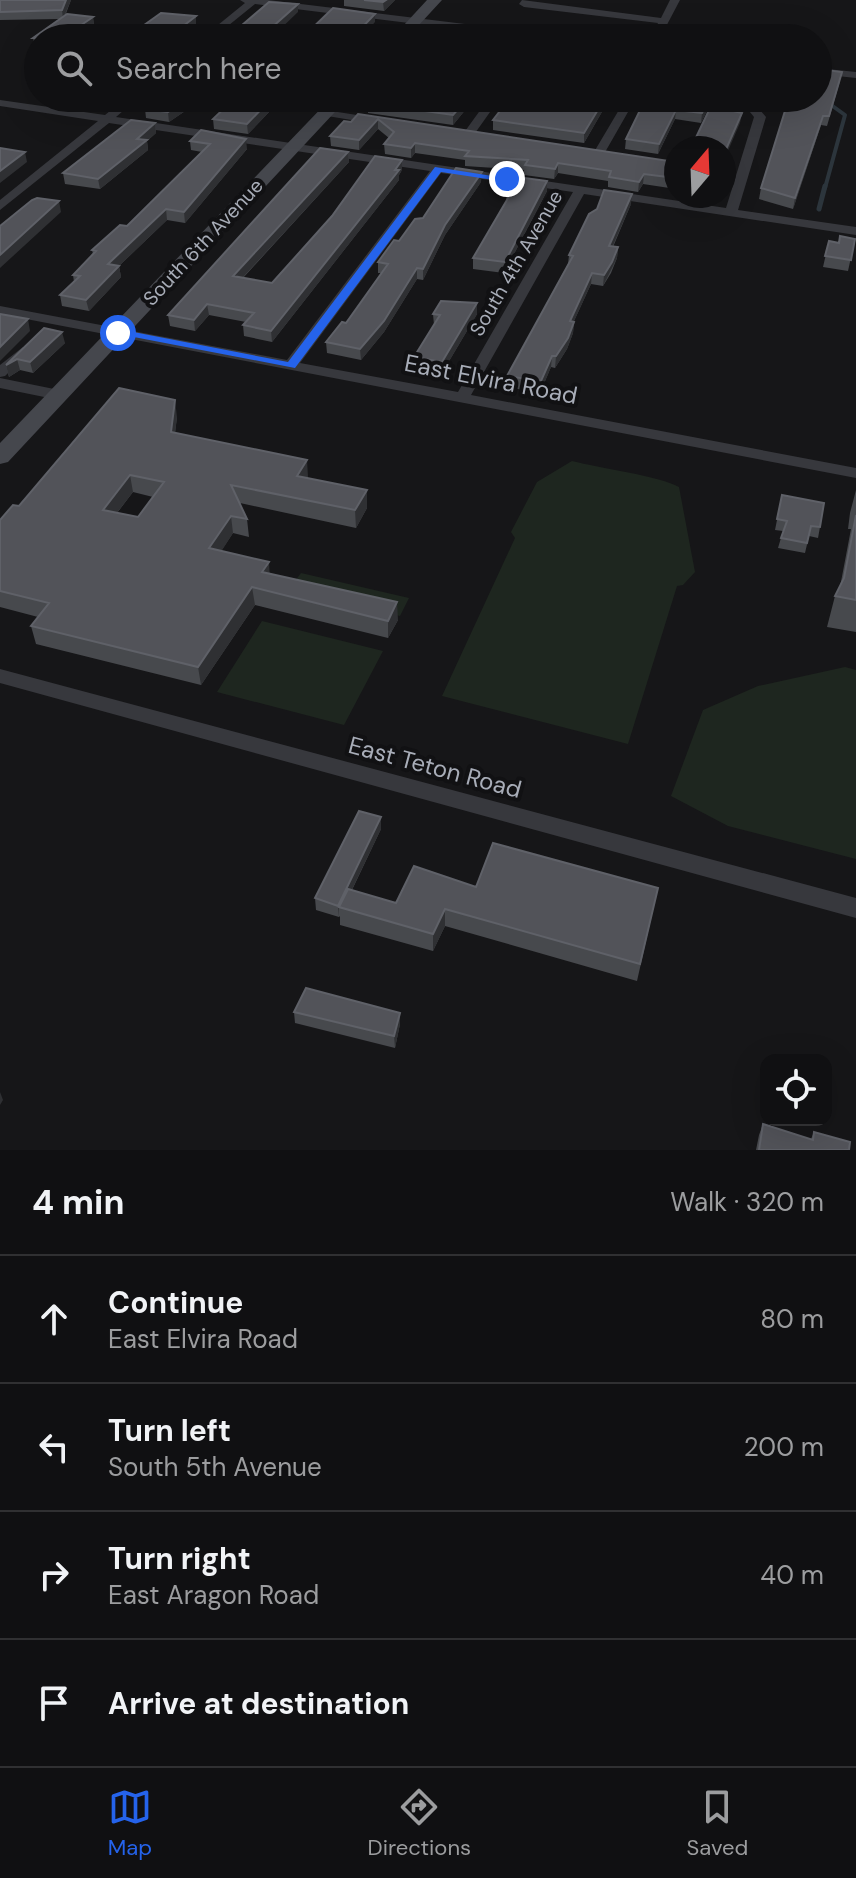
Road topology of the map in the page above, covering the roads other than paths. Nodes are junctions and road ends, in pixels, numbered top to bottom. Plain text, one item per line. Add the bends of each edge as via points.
1 (245, 0) edge
2 (254, 0) edge
3 (435, 0) edge
4 (527, 0) edge
5 (675, 0) edge
6 (415, 21) junction
7 (664, 21) junction
8 (224, 24) edge
9 (412, 24) edge
10 (438, 24) edge
11 (662, 24) edge
12 (832, 72) edge
13 (856, 75) edge
14 (0, 103) edge
15 (24, 107) edge
16 (60, 112) edge
17 (116, 112) edge
18 (485, 112) edge
19 (623, 112) edge
20 (756, 112) edge
21 (325, 113) joint
22 (107, 119) junction
23 (383, 122) edge
24 (455, 132) edge
25 (469, 134) junction
26 (484, 136) edge
27 (292, 147) junction
28 (586, 150) edge
29 (600, 152) junction
30 (615, 155) edge
31 (438, 169) junction
32 (580, 190) junction
33 (0, 206) edge
34 (731, 213) junction
35 (856, 231) edge
36 (0, 310) edge
37 (53, 320) junction
38 (118, 333) junction
39 (291, 365) junction
40 (0, 373) edge
41 (0, 383) edge
42 (59, 395) junction
43 (462, 398) junction
44 (0, 457) edge
45 (856, 473) edge
46 (0, 676) edge
47 (856, 908) edge

1 - 2 street
2 - 6 street
2 - 8 street
3 - 6 street
4 - 7 street via 524,4
5 - 7 street
6 - 9 street
6 - 10 street
7 - 11 street
12 - 13 street
14 - 15 street
16 - 22 street
17 - 22 street
18 - 25 street
19 - 29 street
20 - 34 street via 760,117 738,172
21 - 23 street
21 - 27 street, South 6th Avenue
22 - 27 street
22 - 33 street
24 - 25 street
25 - 26 street
27 - 31 street
27 - 38 street, South 6th Avenue
28 - 29 street
29 - 30 street
31 - 32 street
31 - 39 street
32 - 34 street
32 - 43 street, South 4th Avenue
34 - 35 street
36 - 37 street, East Elvira Road
37 - 38 street, East Elvira Road
37 - 40 street
38 - 39 street, East Elvira Road
38 - 42 street, South 6th Avenue
39 - 43 street, East Elvira Road
41 - 42 street
42 - 44 street, South 6th Avenue
43 - 45 street, East Elvira Road
46 - 47 street, East Teton Road

